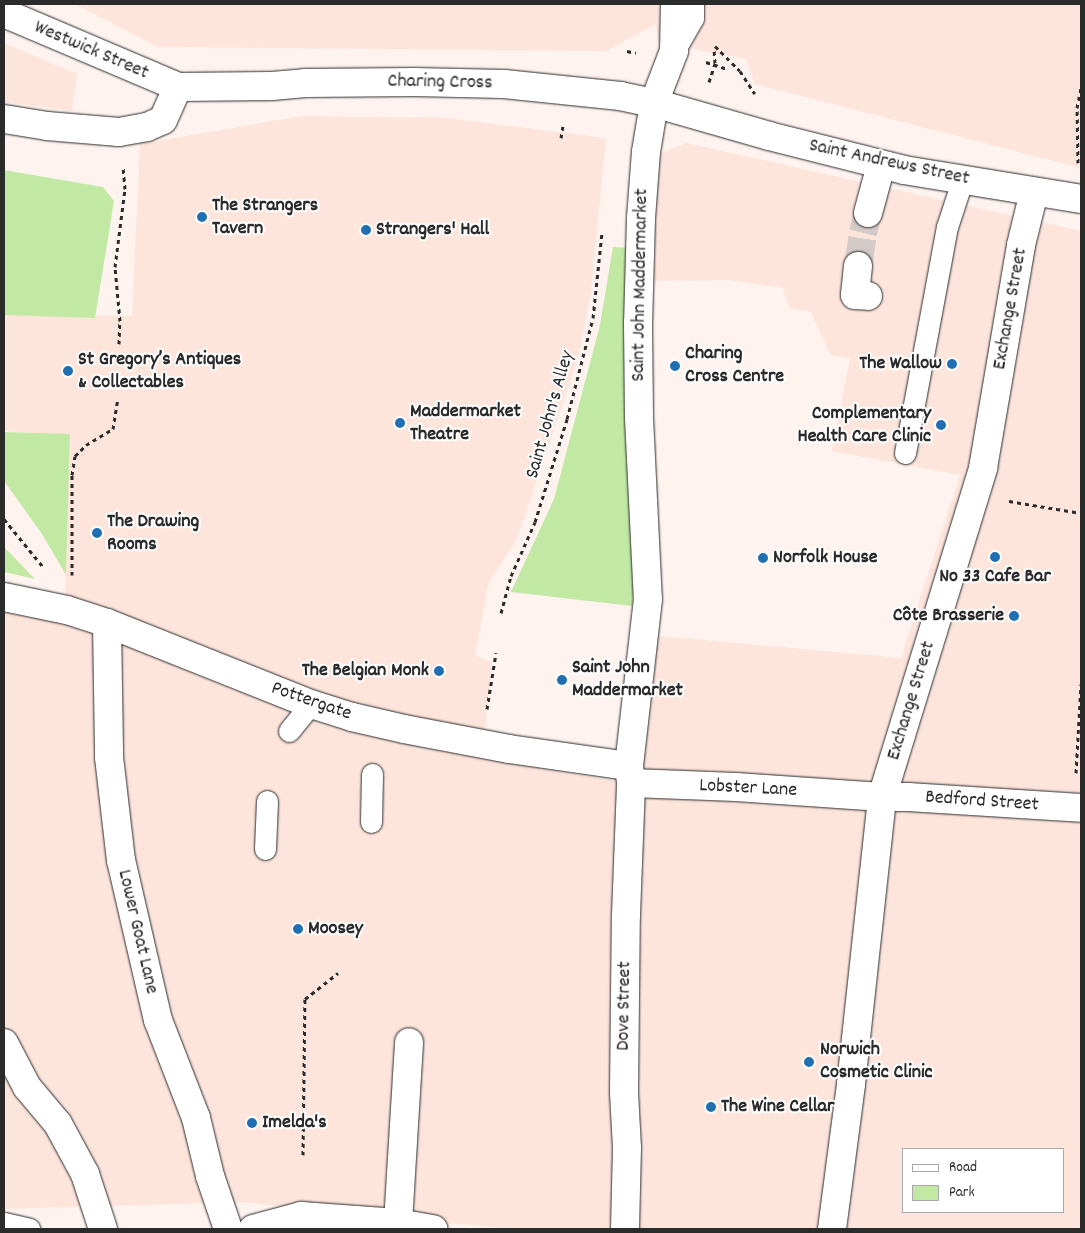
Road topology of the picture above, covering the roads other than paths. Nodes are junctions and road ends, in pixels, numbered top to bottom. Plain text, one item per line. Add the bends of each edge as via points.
1 (675, 4) edge
2 (693, 4) edge
3 (4, 13) edge
4 (674, 52) junction
5 (178, 87) junction
6 (654, 103) junction
7 (699, 116) joint
8 (4, 119) edge
9 (881, 165) junction
10 (962, 180) junction
11 (1034, 192) junction
12 (1080, 199) edge
13 (868, 213) tunnel mouth
14 (858, 266) tunnel mouth
15 (868, 296) dead end
16 (905, 453) dead end
17 (4, 597) edge
18 (107, 623) junction
19 (311, 704) junction
20 (289, 730) dead end
21 (372, 774) dead end
22 (630, 775) junction
23 (882, 798) junction
24 (267, 801) dead end
25 (1078, 808) edge
26 (371, 822) dead end
27 (266, 849) dead end
28 (409, 1042) dead end
29 (4, 1043) edge
30 (398, 1222) junction
31 (4, 1223) edge
32 (833, 1224) edge
33 (29, 1229) edge
34 (103, 1229) edge
35 (228, 1229) edge
36 (253, 1229) edge
37 (433, 1229) edge
38 (625, 1229) edge

1 - 4 street
2 - 4 lane via 692,18
3 - 5 street, Westwick Street
4 - 6 street, Saint John Maddermarket
5 - 6 street, Charing Cross via 272,86 305,82 504,84 620,96
5 - 8 street via 163,120 147,127 119,132
6 - 7 street, Charing Cross
6 - 22 street, Saint John Maddermarket via 641,218 638,323 648,599
7 - 9 street, Saint Andrews Street
9 - 10 street, Saint Andrews Street
9 - 13 street
10 - 11 street, Saint Andrews Street
10 - 16 lane via 946,227
11 - 12 street, Saint Andrews Street
11 - 23 street, Exchange Street via 1021,245 983,468
14 - 15 street via 855,295
17 - 18 street, Pottergate via 67,610
18 - 19 street, Pottergate
18 - 35 street, Lower Goat Lane via 109,757 121,860 158,1020 196,1118 210,1176
19 - 20 lane
19 - 22 street, Pottergate via 394,734 483,744
21 - 26 lane
22 - 23 street, Lobster Lane
22 - 38 street, Dove Street via 625,994
23 - 25 street, Bedford Street
23 - 32 street, Exchange Street
24 - 27 lane
28 - 30 street
29 - 34 street via 27,1087 58,1124 84,1174
30 - 36 street via 301,1216
30 - 37 street
31 - 33 lane

